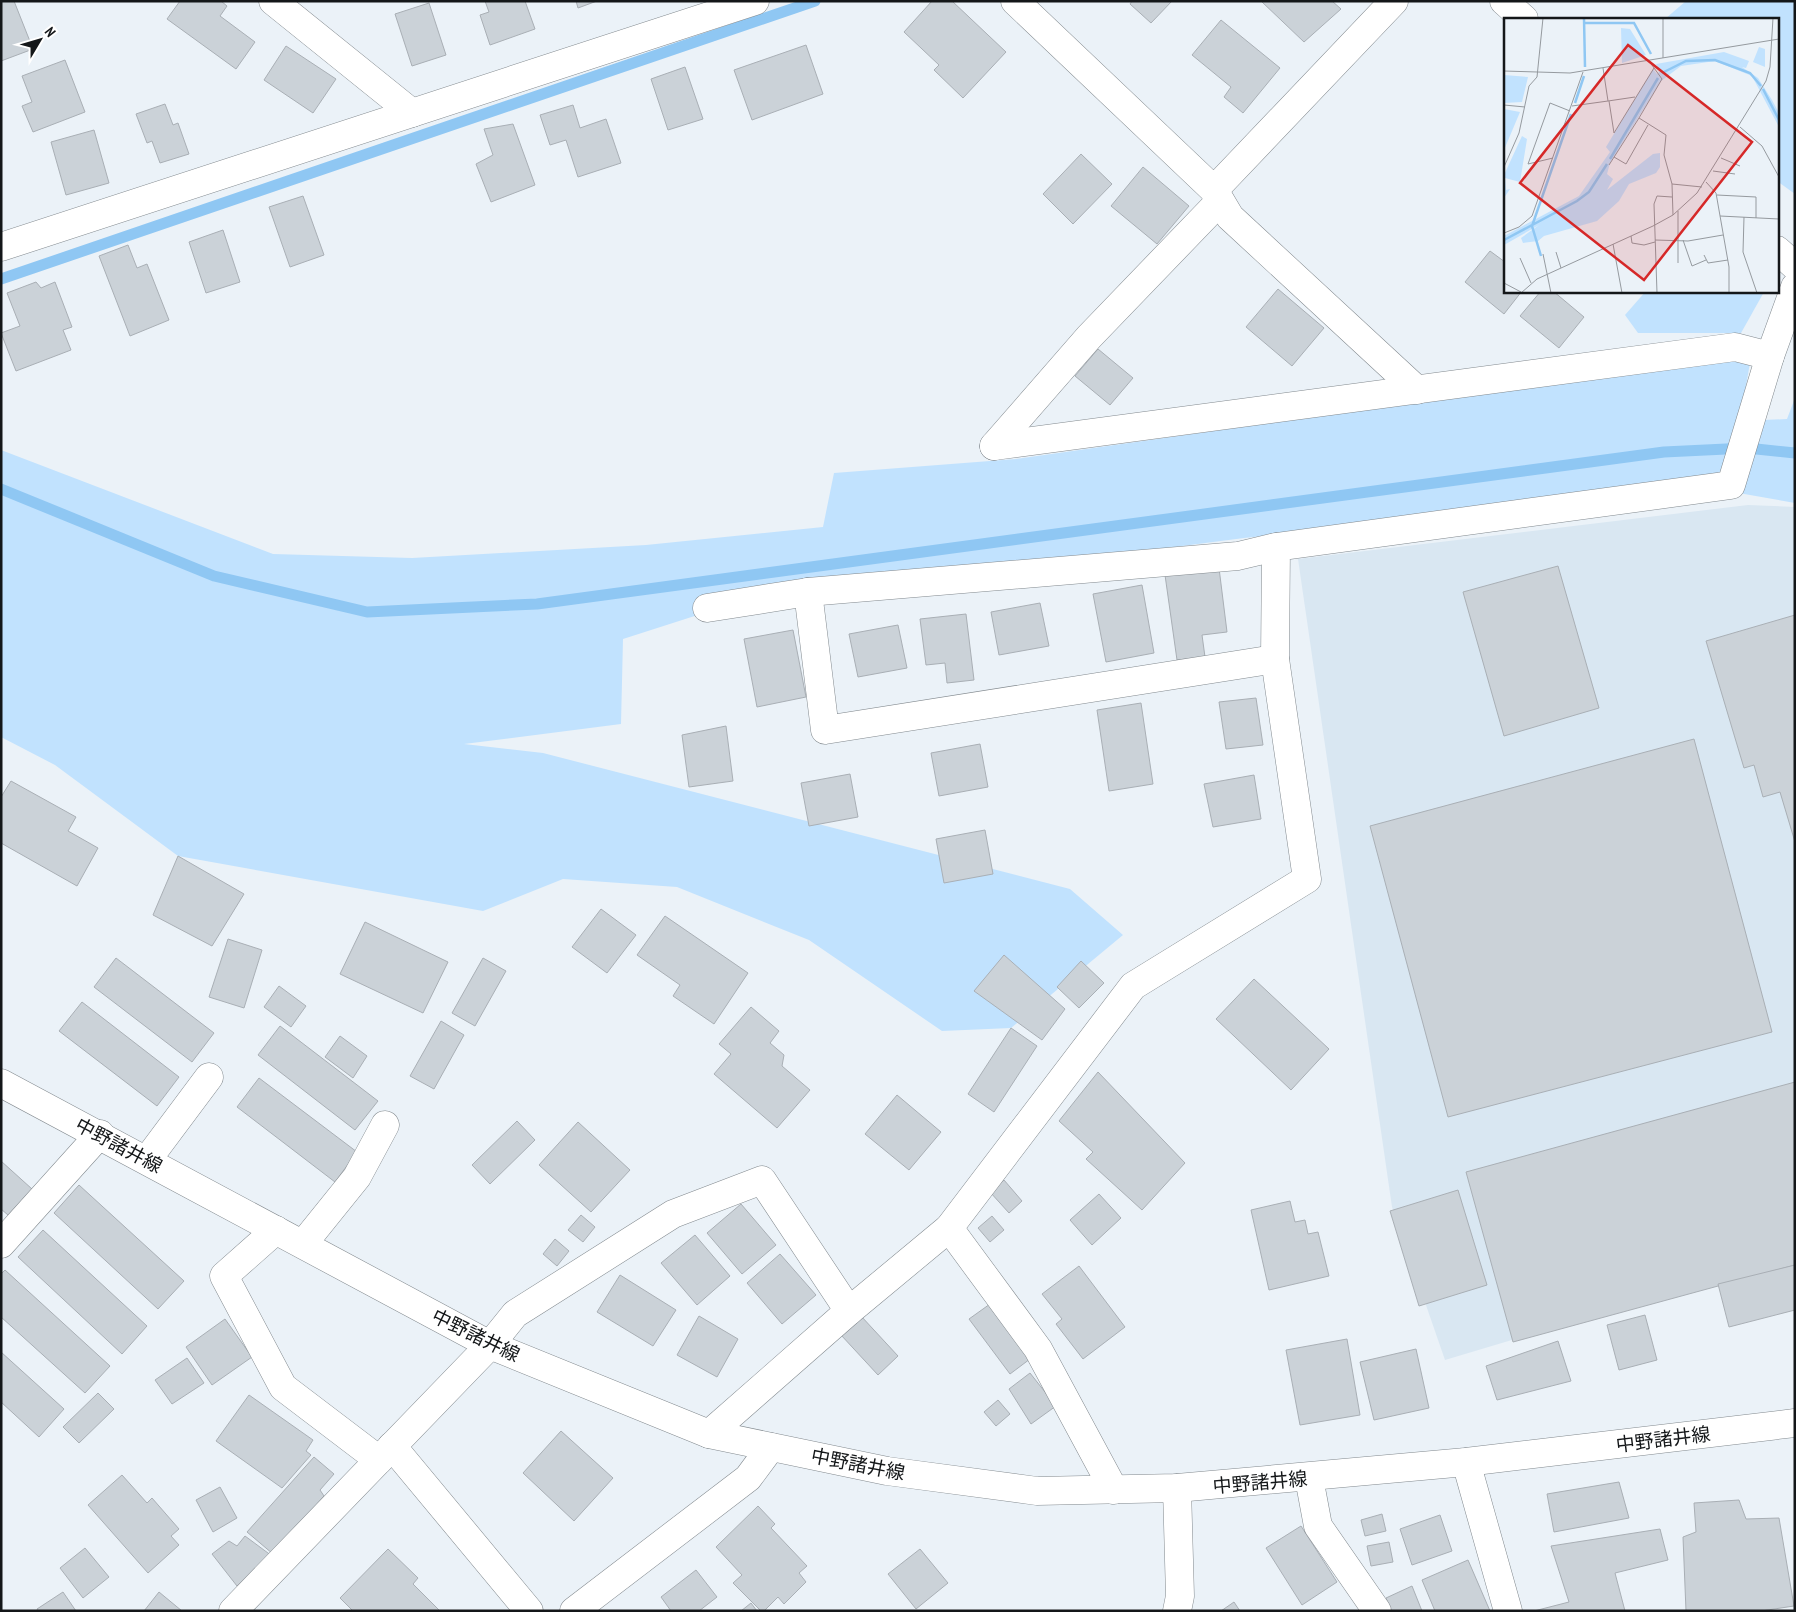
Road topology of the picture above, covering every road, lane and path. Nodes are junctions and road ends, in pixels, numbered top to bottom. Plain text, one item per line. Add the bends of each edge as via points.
1 (273, 1) edge
2 (755, 1) edge
3 (1015, 1) edge
4 (1394, 1) edge
5 (1504, 1) edge
6 (1523, 18) edge
7 (412, 113) junction
8 (1217, 196) junction
9 (1, 248) edge
10 (1778, 251) edge
11 (1795, 266) edge
12 (1795, 287) edge
13 (1770, 356) junction
14 (1417, 390) junction
15 (1276, 547) junction
16 (808, 592) junction
17 (707, 608) dead end
18 (1276, 660) junction
19 (209, 1077) dead end
20 (1, 1083) edge
21 (385, 1125) dead end
22 (100, 1134) junction
23 (147, 1160) junction
24 (949, 1228) junction
25 (276, 1230) junction
26 (1, 1244) edge
27 (303, 1244) junction
28 (849, 1310) junction
29 (490, 1345) junction
30 (1795, 1423) edge
31 (709, 1434) junction
32 (771, 1447) junction
33 (385, 1453) junction
34 (1466, 1462) junction
35 (1309, 1478) junction
36 (1177, 1488) junction
37 (1114, 1490) junction
38 (233, 1611) edge
39 (529, 1611) edge
40 (574, 1611) edge
41 (1176, 1611) edge
42 (1377, 1611) edge
43 (1508, 1611) edge

1 - 7 street
2 - 7 street
3 - 8 street
4 - 8 street
5 - 6 street
7 - 9 street
8 - 14 street via 1230,218
8 - 14 street via 994,446
10 - 11 street
12 - 13 street
13 - 14 street via 1735,347
13 - 15 street via 1731,485
15 - 16 street via 1238,556
15 - 18 street
16 - 17 street
16 - 18 street via 824,730
18 - 24 street via 1307,879 1133,986
19 - 23 street
20 - 22 street, 中野諸井線
21 - 27 street via 357,1177
22 - 23 street, 中野諸井線
22 - 26 street
23 - 25 street, 中野諸井線
24 - 28 street
24 - 37 street via 1038,1349
25 - 27 street, 中野諸井線
25 - 33 street via 224,1276 283,1387
27 - 29 street, 中野諸井線
28 - 29 street via 762,1180 673,1214 515,1314
28 - 31 street
29 - 31 street, 中野諸井線
29 - 33 street
30 - 34 street, 中野諸井線
31 - 32 street, 中野諸井線
32 - 37 street, 中野諸井線 via 887,1472 1037,1491
32 - 40 street via 748,1478
33 - 38 street
33 - 39 street
34 - 35 street, 中野諸井線
34 - 43 street
35 - 36 street, 中野諸井線
35 - 42 street via 1318,1526
36 - 37 street, 中野諸井線
36 - 41 street via 1180,1596

